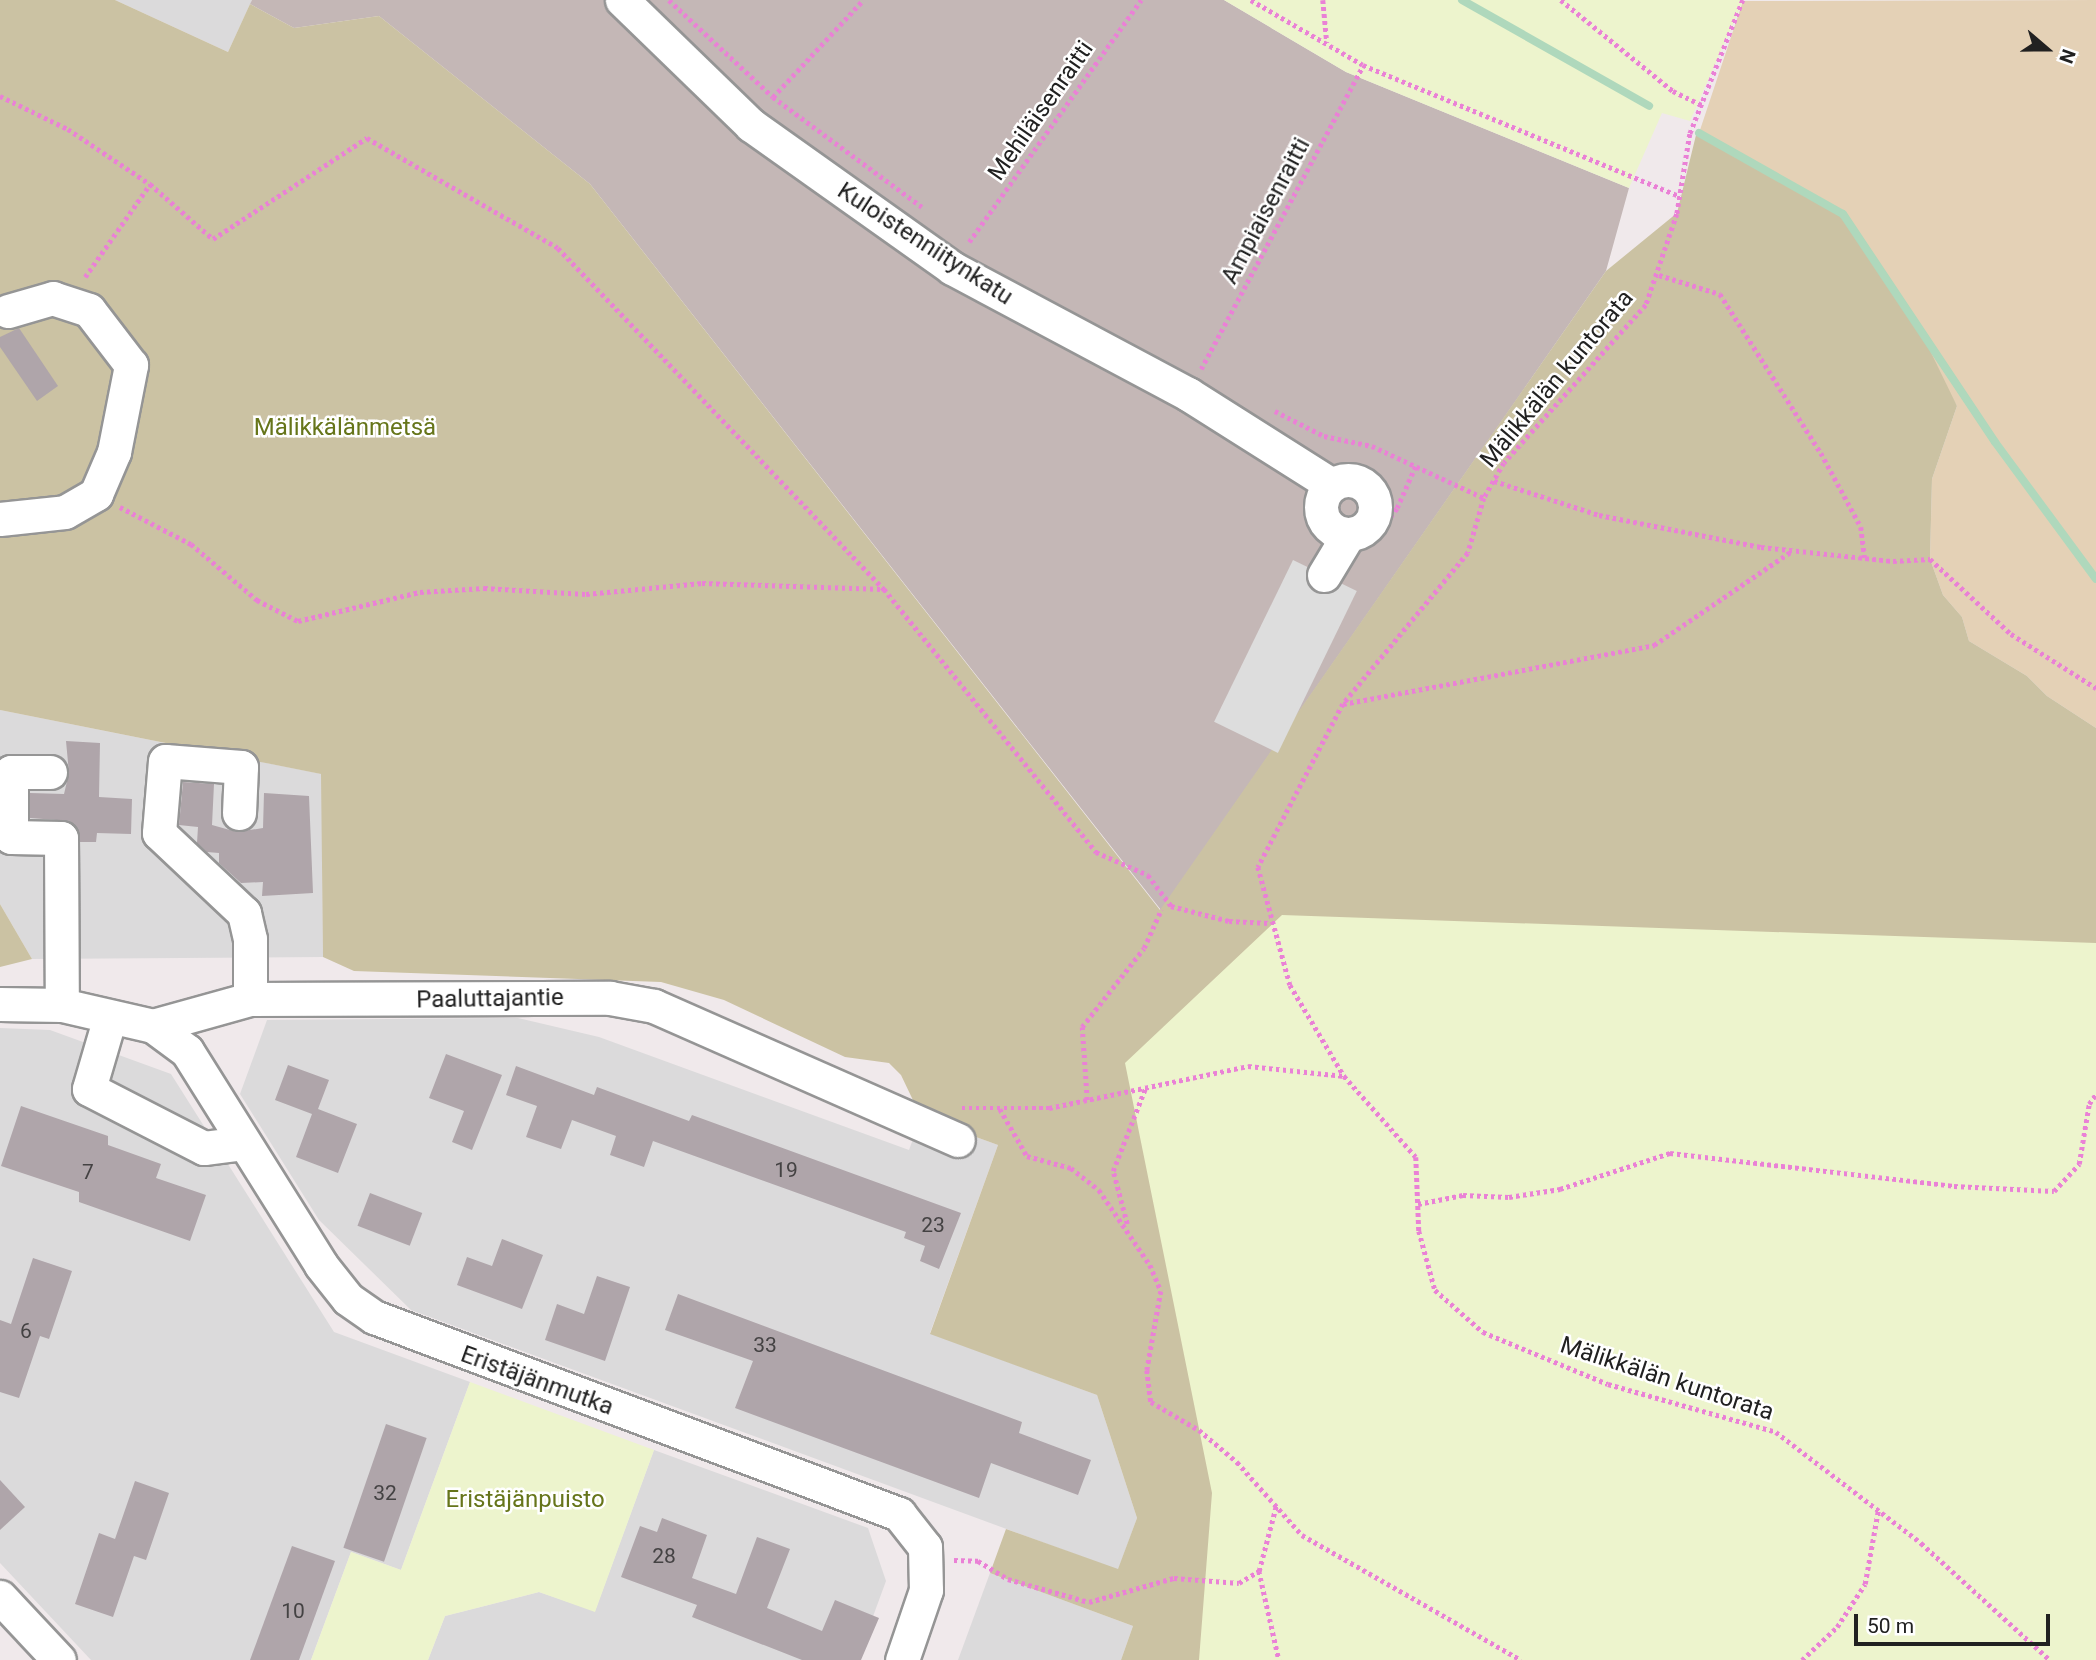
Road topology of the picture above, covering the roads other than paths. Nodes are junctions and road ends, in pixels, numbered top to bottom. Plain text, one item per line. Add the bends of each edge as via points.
1 (622, 0) edge
2 (8, 311) dead end
3 (0, 519) edge
4 (1324, 575) dead end
5 (50, 772) dead end
6 (239, 813) dead end
7 (250, 999) junction
8 (0, 1004) edge
9 (62, 1005) junction
10 (110, 1017) junction
11 (153, 1026) junction
12 (958, 1124) road end
13 (243, 1143) junction
14 (0, 1597) edge
15 (59, 1660) edge
16 (902, 1660) edge

1 - 4 street, Kuloistenniitynkatu via 751,125 952,268 1188,394 1332,485 1353,480 1374,497 1371,523 1348,535
2 - 3 street via 53,298 89,310 131,365 114,452 96,494 65,512
5 - 9 street via 11,772 11,836 61,838
6 - 7 street via 241,767 165,761 159,833 244,913 250,939
7 - 11 street, Paaluttajantie
7 - 12 street, Paaluttajantie via 610,998 643,1004
8 - 9 street, Paaluttajantie
9 - 10 street, Paaluttajantie
10 - 11 street, Paaluttajantie
10 - 13 street via 89,1089 204,1148
11 - 13 street, Eristäjänmutka via 187,1051
13 - 16 street, Eristäjänmutka via 321,1265 348,1299 374,1317 411,1336 899,1514 925,1547 926,1590
14 - 15 street

